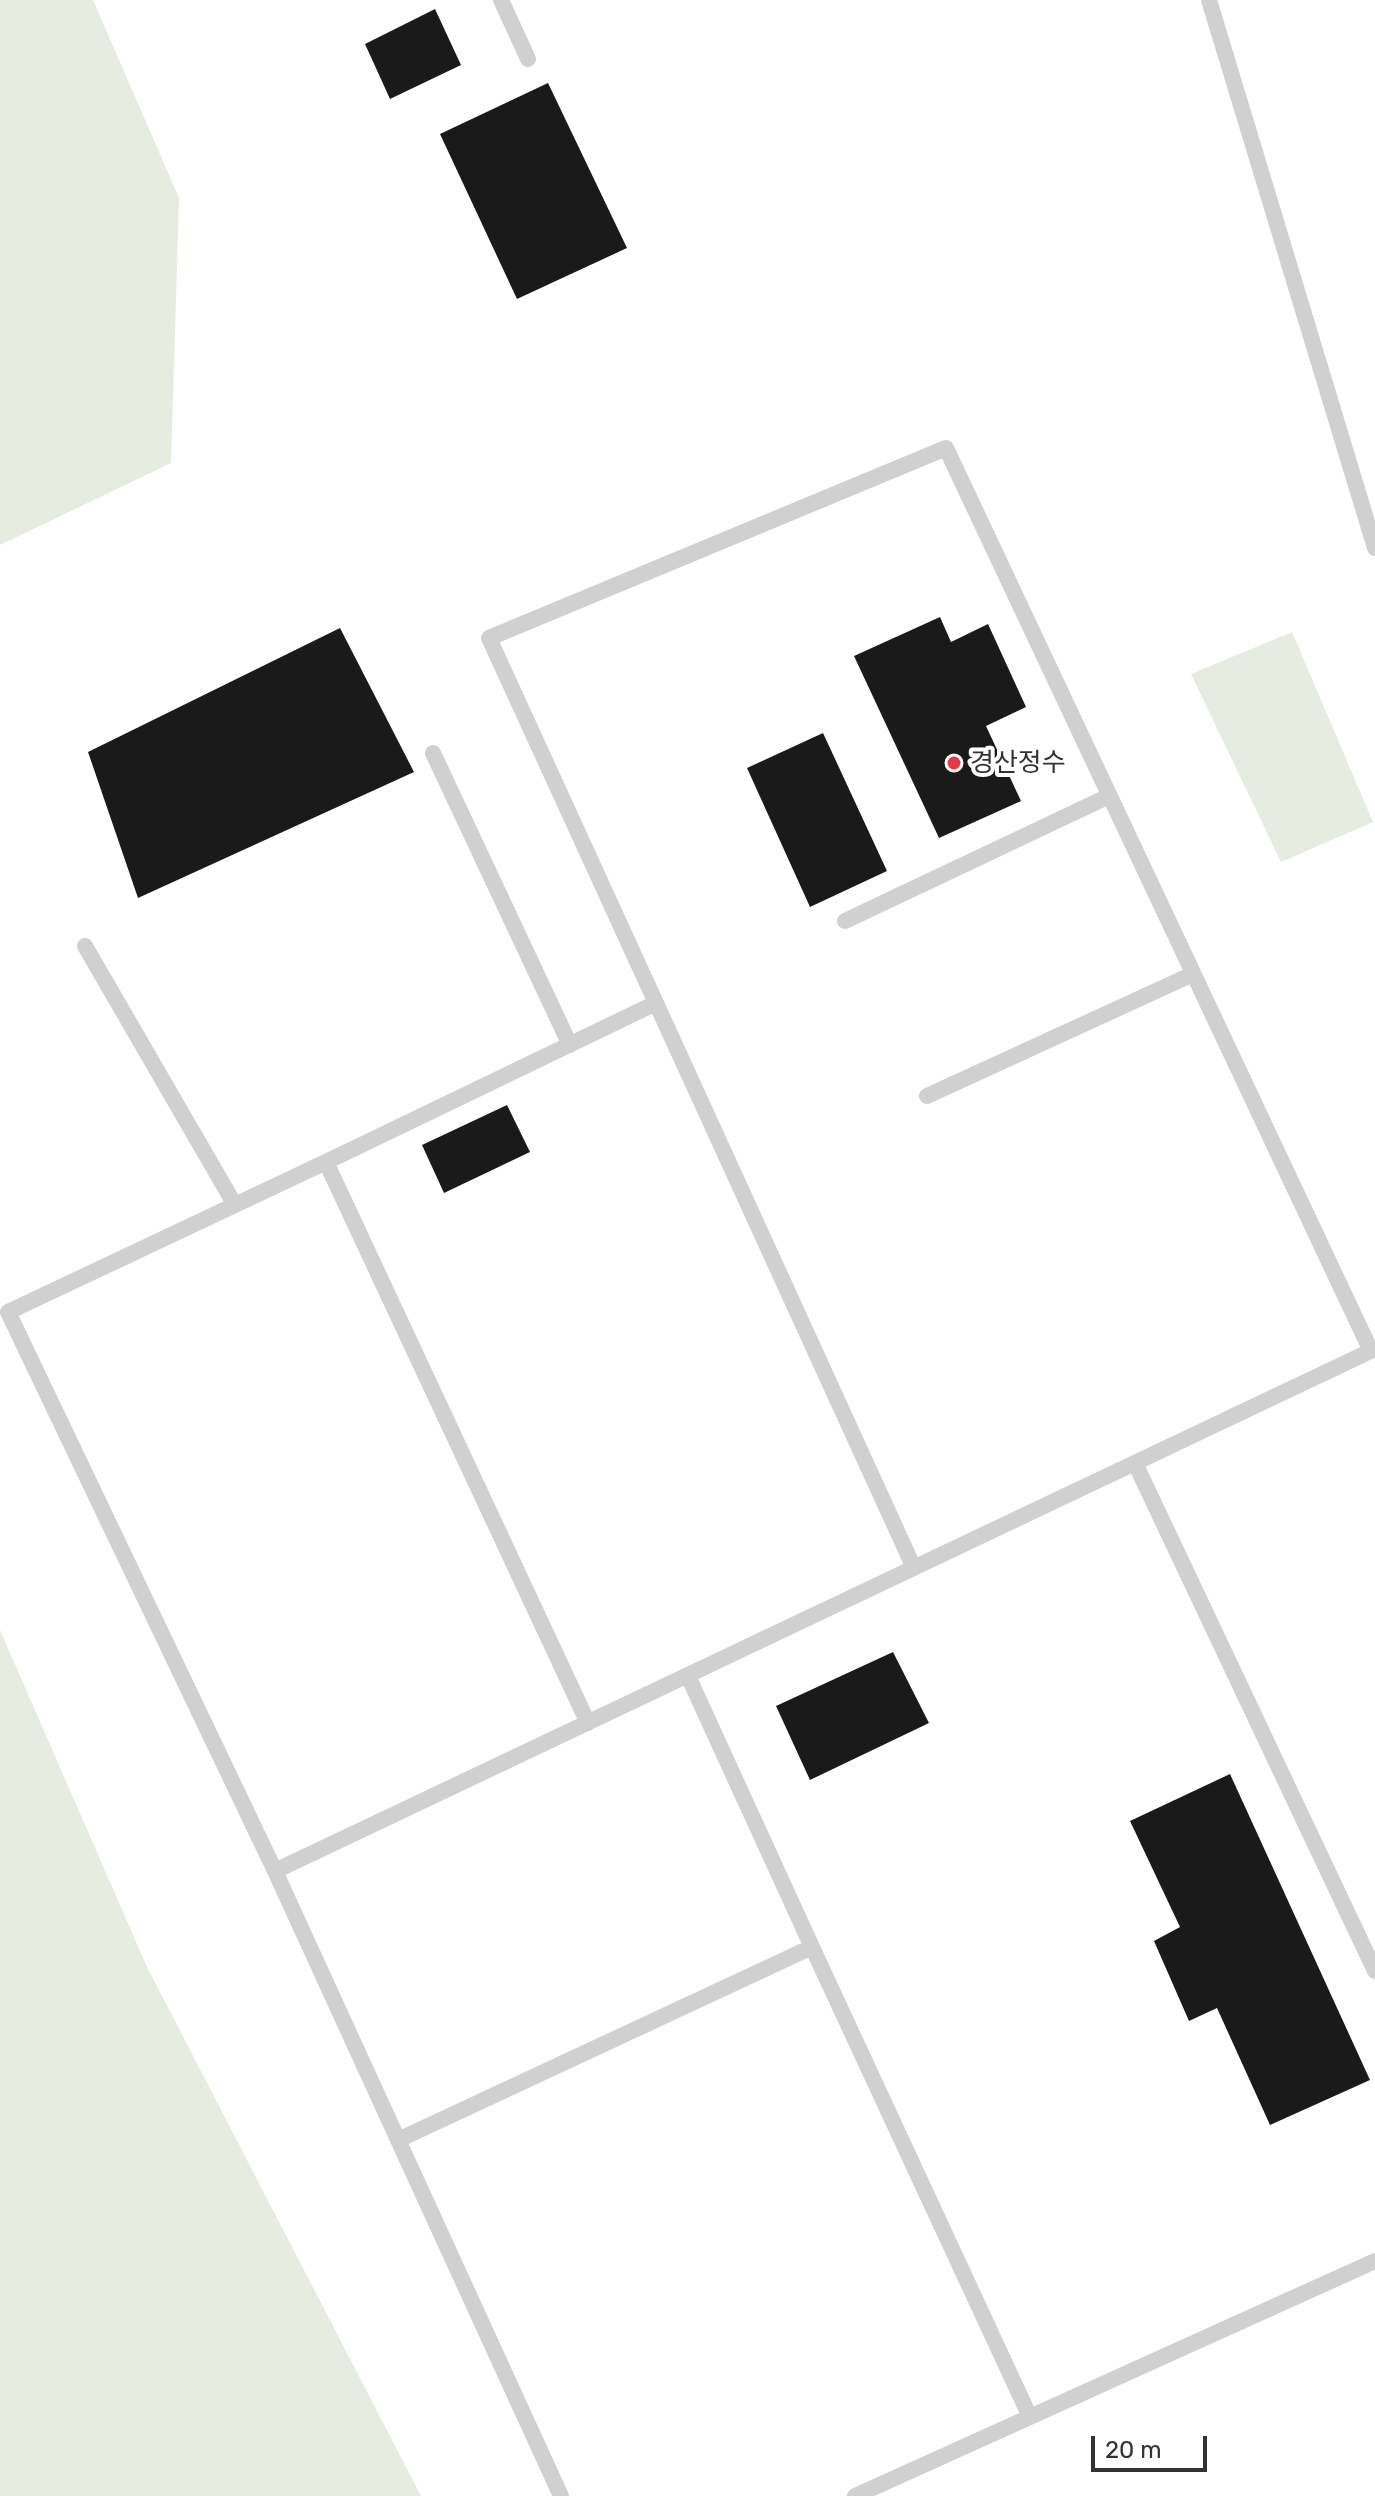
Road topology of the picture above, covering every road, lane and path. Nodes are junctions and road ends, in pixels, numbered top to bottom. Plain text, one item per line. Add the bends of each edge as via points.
1 (501, 0) edge
2 (1209, 0) edge
3 (528, 59) dead end
4 (1374, 541) edge
5 (433, 753) dead end
6 (1109, 796) junction
7 (845, 921) dead end
8 (85, 946) dead end
9 (1193, 974) junction
10 (656, 1003) junction
11 (570, 1045) junction
12 (927, 1096) dead end
13 (326, 1162) junction
14 (235, 1205) junction
15 (1373, 1350) edge
16 (1135, 1463) junction
17 (914, 1568) junction
18 (688, 1676) junction
19 (588, 1723) junction
20 (275, 1871) junction
21 (812, 1947) junction
22 (1375, 1971) edge
23 (398, 2140) junction
24 (1375, 2261) edge
25 (1030, 2417) junction
26 (561, 2496) edge
27 (855, 2496) edge

1 - 3 lane
2 - 4 lane
5 - 11 lane
6 - 7 lane
6 - 9 lane
6 - 10 lane via 946,448 489,638
8 - 14 lane
9 - 12 lane
9 - 15 lane
10 - 11 lane
10 - 17 lane
11 - 13 lane
13 - 14 lane
13 - 19 lane
14 - 20 lane via 8,1312
15 - 16 lane
16 - 17 lane
16 - 22 lane
17 - 18 lane
18 - 19 lane
18 - 21 lane
19 - 20 lane
20 - 23 lane
21 - 23 lane
21 - 25 lane
23 - 26 lane
24 - 25 lane
25 - 27 lane

